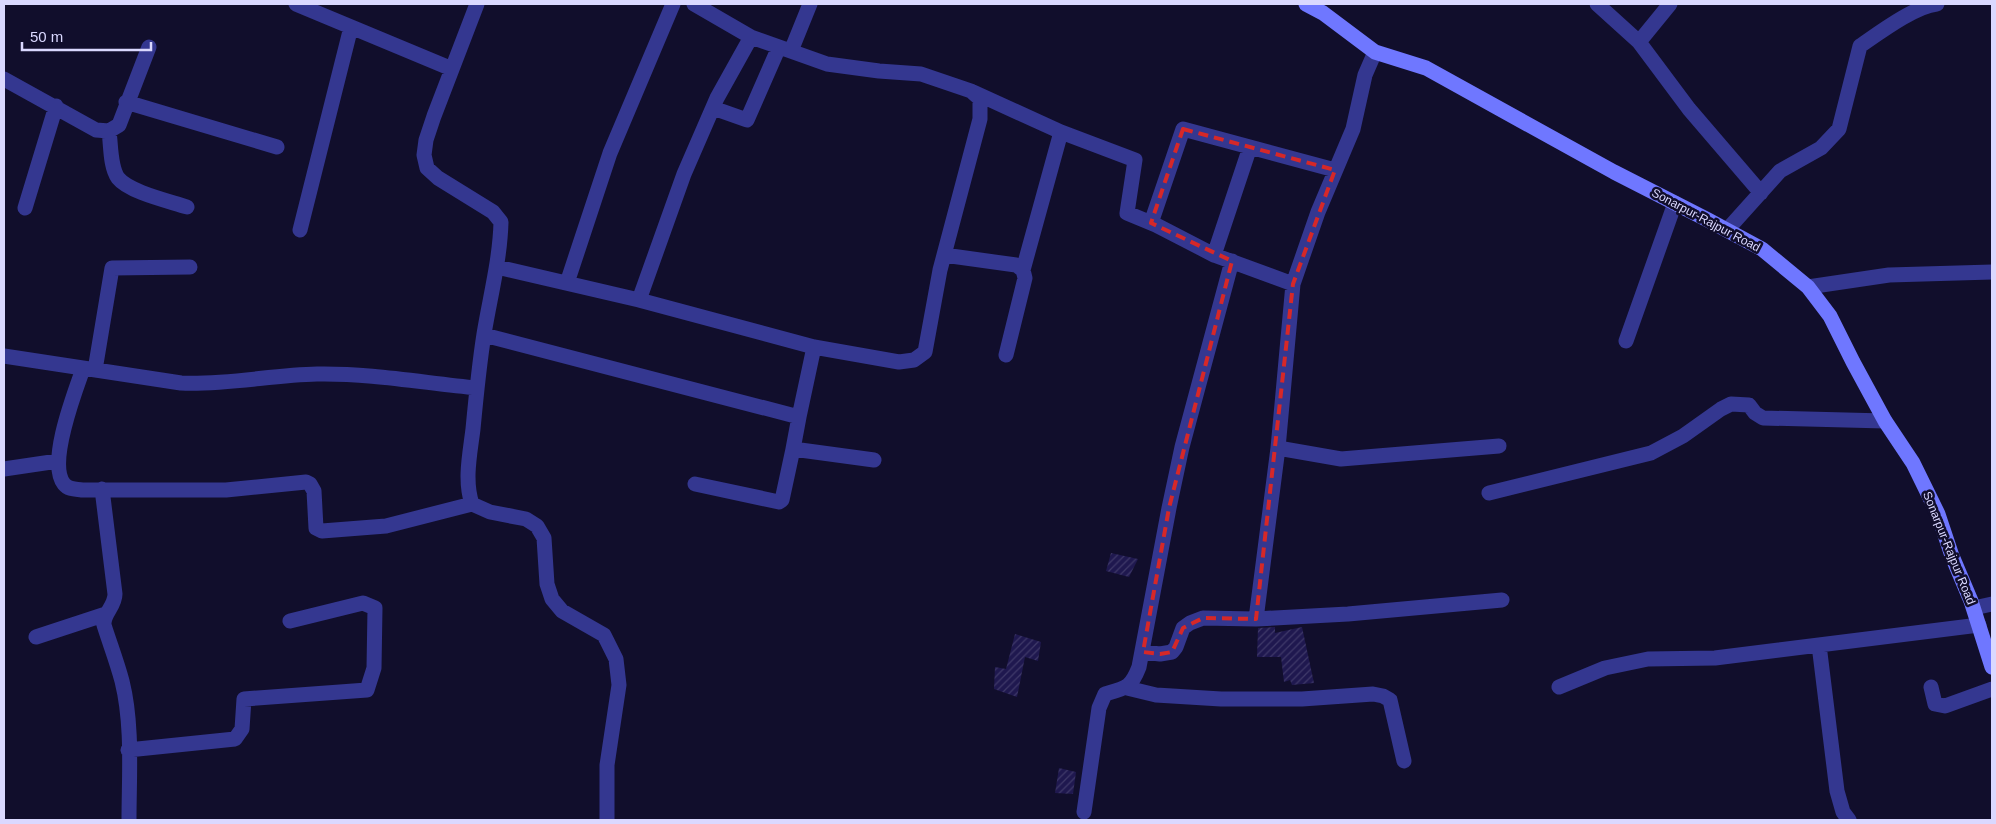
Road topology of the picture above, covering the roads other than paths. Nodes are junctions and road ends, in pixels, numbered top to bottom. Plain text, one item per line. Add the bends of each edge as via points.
1 (298, 4) edge
2 (477, 4) edge
3 (673, 4) edge
4 (694, 4) edge
5 (810, 4) edge
6 (1306, 4) edge
7 (1597, 4) edge
8 (1670, 4) edge
9 (1937, 4) edge
10 (351, 27) junction
11 (751, 37) junction
12 (1639, 42) junction
13 (149, 47) dead end
14 (785, 49) junction
15 (1375, 52) junction
16 (452, 69) junction
17 (4, 79) edge
18 (971, 90) junction
19 (126, 102) junction
20 (56, 106) junction
21 (713, 108) junction
22 (109, 132) junction
23 (1061, 132) junction
24 (277, 147) dead end
25 (1250, 147) junction
26 (1335, 170) junction
27 (1761, 193) junction
28 (1675, 203) junction
29 (187, 207) dead end
30 (25, 208) dead end
31 (1151, 223) junction
32 (300, 230) dead end
33 (1728, 230) junction
34 (944, 255) junction
35 (1214, 255) junction
36 (1232, 260) junction
37 (190, 267) dead end
38 (497, 267) junction
39 (1023, 270) junction
40 (1992, 272) edge
41 (567, 283) junction
42 (1293, 284) junction
43 (1808, 287) junction
44 (639, 300) junction
45 (484, 336) junction
46 (1626, 340) dead end
47 (814, 347) junction
48 (1006, 355) dead end
49 (4, 356) edge
50 (89, 369) junction
51 (477, 388) junction
52 (798, 417) junction
53 (1885, 421) junction
54 (1500, 446) dead end
55 (1278, 448) junction
56 (793, 449) junction
57 (874, 460) dead end
58 (58, 461) junction
59 (4, 469) edge
60 (695, 484) dead end
61 (102, 489) junction
62 (1489, 493) dead end
63 (472, 504) junction
64 (1502, 600) dead end
65 (1992, 604) edge
66 (1974, 608) junction
67 (106, 614) junction
68 (1256, 619) junction
69 (290, 621) dead end
70 (1979, 625) junction
71 (36, 637) dead end
72 (1819, 645) junction
73 (1143, 652) junction
74 (1991, 658) edge
75 (1560, 687) dead end
76 (1930, 687) dead end
77 (1127, 688) junction
78 (1992, 689) edge
79 (128, 750) junction
80 (1404, 761) dead end
81 (1084, 812) dead end
82 (129, 820) edge
83 (607, 820) edge
84 (1849, 820) edge

1 - 10 street
2 - 16 street
3 - 41 street via 610,153
4 - 11 street
5 - 14 street
6 - 15 main road, Sonarpur-Rajpur Road
7 - 12 street
8 - 12 street
9 - 27 street via 1892,25 1860,46 1839,129 1821,148 1780,172
10 - 16 street
10 - 32 street
11 - 14 street
11 - 21 street
12 - 27 street via 1689,109
13 - 19 street
14 - 18 street via 827,64 921,74
14 - 21 street via 747,120
15 - 26 street via 1365,75 1353,129
15 - 28 main road, Sonarpur-Rajpur Road via 1426,68
16 - 38 street via 426,140 424,155 427,168 438,178 494,212 501,222
17 - 20 street
18 - 23 street
18 - 34 street via 980,100 980,119
19 - 22 street via 119,125
19 - 24 street
20 - 22 street via 96,130
20 - 30 street
21 - 44 street via 684,174
22 - 29 street via 117,177 127,186
23 - 31 street via 1135,160 1127,213
23 - 39 street
25 - 26 street
25 - 31 street via 1183,129
25 - 35 street
26 - 42 street
27 - 33 street
28 - 33 main road, Sonarpur-Rajpur Road
28 - 46 street
31 - 35 street
33 - 43 main road, Sonarpur-Rajpur Road via 1762,249
34 - 39 street via 1016,265
34 - 47 street via 925,352 914,360 899,362
35 - 36 street
36 - 42 street
36 - 73 street via 1168,508
37 - 50 street via 112,268
38 - 41 street
38 - 45 street
39 - 48 street via 1025,278
40 - 43 street via 1889,275
41 - 44 street
42 - 55 street
43 - 53 main road, Sonarpur-Rajpur Road via 1830,316
44 - 47 street
45 - 51 street
45 - 52 street
47 - 52 street
49 - 50 street
50 - 51 street via 181,383 207,384 335,374
50 - 58 street via 66,419
51 - 63 street via 468,469 468,492
52 - 56 street
53 - 62 street via 1764,418 1749,405 1731,404 1651,453
53 - 66 main road, Sonarpur-Rajpur Road via 1913,463 1938,514
54 - 55 street via 1341,459
55 - 68 street
56 - 57 street
56 - 60 street via 779,502
58 - 59 street
58 - 61 street via 65,485
61 - 63 street via 226,490 306,482 314,491 316,528 322,531 386,526
61 - 67 street via 116,594
63 - 83 street via 490,512 526,519 537,526 544,538 547,584 552,599 562,611 604,635 616,659 619,685 607,765
64 - 68 street
65 - 66 street
66 - 70 main road, Sonarpur-Rajpur Road
67 - 71 street
67 - 79 street via 104,625 126,703
68 - 73 street via 1203,618 1183,628 1172,652
69 - 79 street via 362,603 376,608 374,668 368,690 244,699 242,729 235,739
70 - 72 street
70 - 74 main road, Sonarpur-Rajpur Road
72 - 75 street via 1715,658 1648,659 1605,668
72 - 84 street via 1837,791
73 - 77 street
76 - 78 street via 1935,704 1945,706
77 - 80 street via 1156,695 1221,699 1383,696 1390,700
77 - 81 street via 1105,694 1098,708
79 - 82 street

